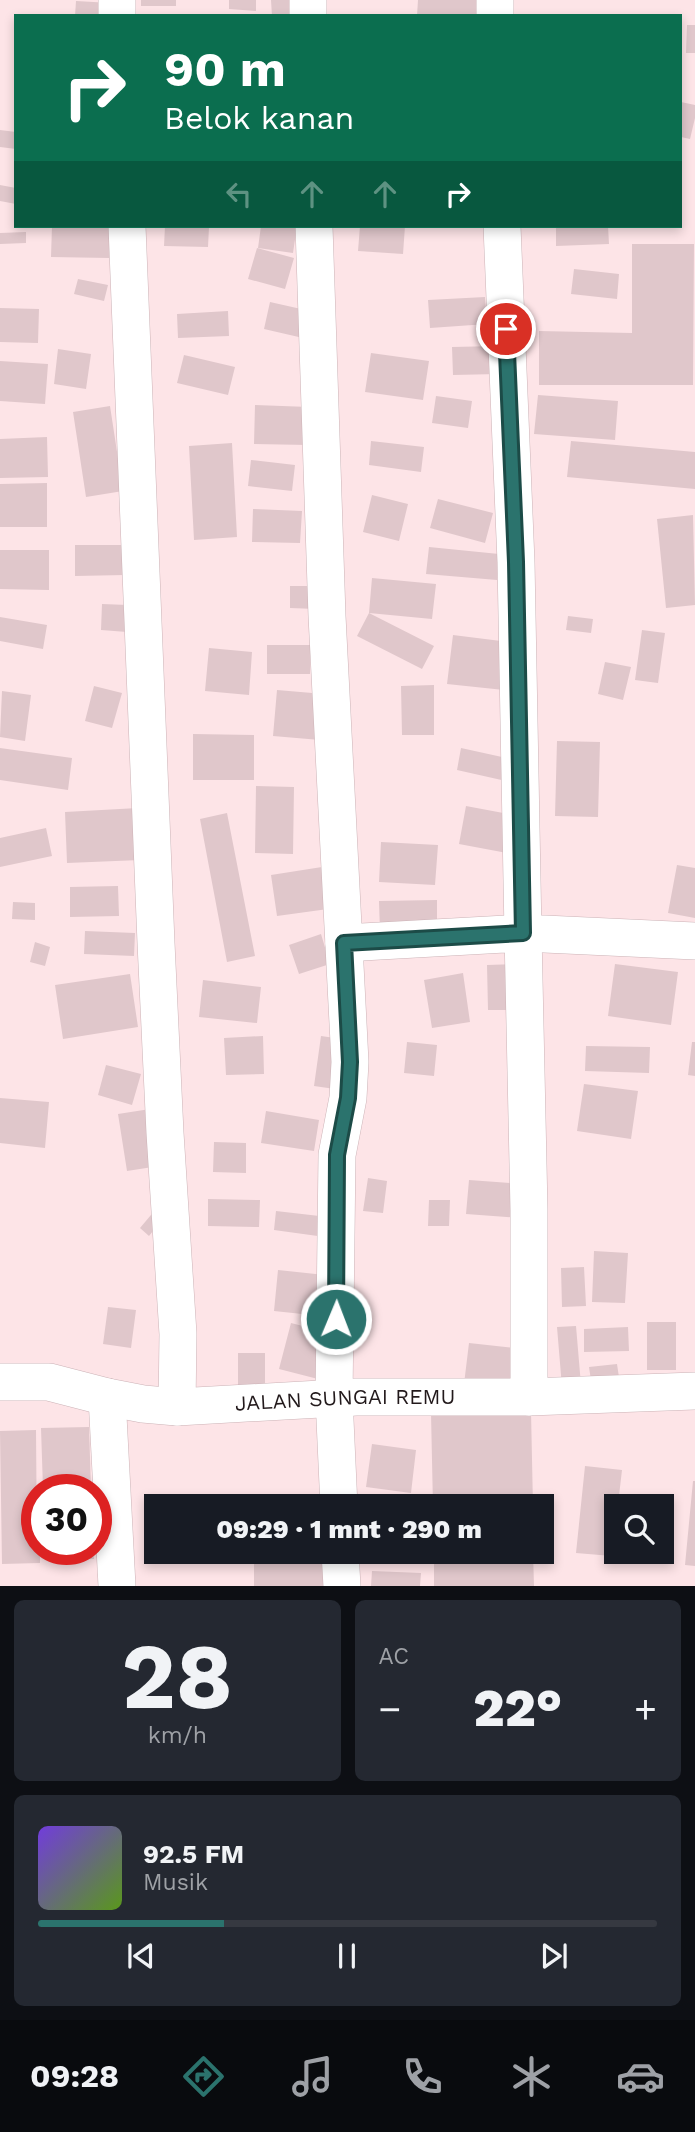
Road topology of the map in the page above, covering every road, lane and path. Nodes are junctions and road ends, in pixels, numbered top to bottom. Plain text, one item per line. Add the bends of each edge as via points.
1 (127, 228) edge
2 (314, 228) edge
3 (502, 228) edge
4 (523, 933) junction
5 (695, 942) edge
6 (344, 943) junction
7 (0, 1382) edge
8 (695, 1391) edge
9 (107, 1397) junction
10 (528, 1397) junction
11 (334, 1398) junction
12 (177, 1407) junction
13 (338, 1494) edge
14 (341, 1564) edge
15 (117, 1586) edge
16 (342, 1586) edge

1 - 12 street via 158,997 178,1334
2 - 6 street
3 - 4 street via 516,562
4 - 5 street
4 - 6 street
4 - 10 street
6 - 11 street via 350,1062 337,1155
7 - 9 street, JALAN SUNGAI REMU via 49,1382
8 - 10 street, JALAN SUNGAI REMU
9 - 12 street, JALAN SUNGAI REMU
9 - 15 street
10 - 11 street, JALAN SUNGAI REMU
11 - 12 street, JALAN SUNGAI REMU
11 - 13 street
14 - 16 street

